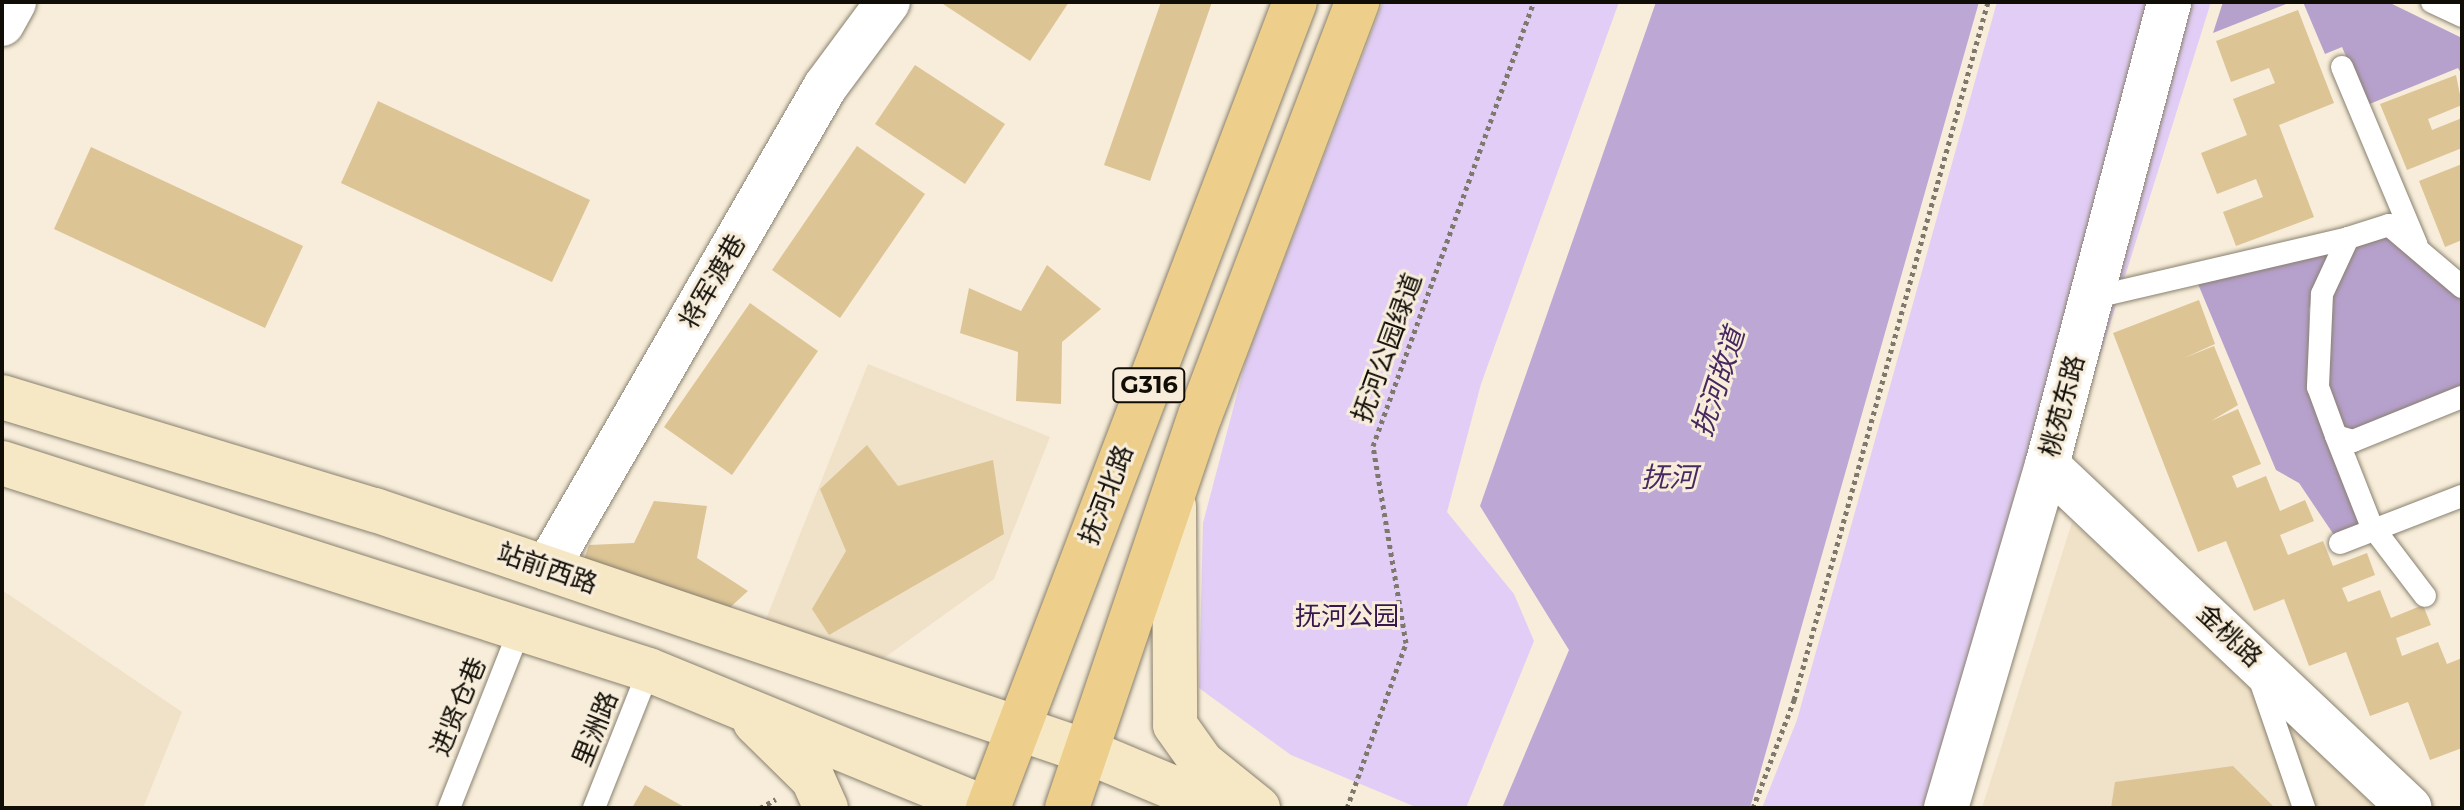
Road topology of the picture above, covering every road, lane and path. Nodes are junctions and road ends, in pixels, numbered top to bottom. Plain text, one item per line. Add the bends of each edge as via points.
1 (14, 2) edge
2 (888, 2) edge
3 (1295, 2) edge
4 (1357, 2) edge
5 (1534, 2) edge
6 (1988, 2) edge
7 (2169, 2) edge
8 (2432, 2) edge
9 (2462, 16) edge
10 (2, 24) edge
11 (2342, 67) dead end
12 (2348, 238) junction
13 (2419, 250) junction
14 (2462, 287) edge
15 (2091, 298) junction
16 (2, 397) edge
17 (2462, 397) edge
18 (2336, 436) junction
19 (2, 463) edge
20 (2047, 465) junction
21 (1175, 492) junction
22 (2462, 496) edge
23 (2376, 530) junction
24 (2340, 543) dead end
25 (547, 568) junction
26 (2425, 596) dead end
27 (521, 626) junction
28 (2253, 659) junction
29 (649, 670) junction
30 (740, 706) junction
31 (1019, 728) junction
32 (1088, 752) junction
33 (449, 808) edge
34 (594, 808) edge
35 (826, 808) edge
36 (986, 808) edge
37 (1067, 808) edge
38 (1222, 808) edge
39 (1258, 808) edge
40 (1347, 808) edge
41 (1753, 808) edge
42 (1946, 808) edge
43 (2304, 808) edge
44 (2410, 808) edge

1 - 10 street
2 - 25 street, 将军渡巷 via 825,87
3 - 31 main road, 抚河北路 / G316
4 - 21 main road, G316
5 - 40 path, 抚河公园绿道 via 1373,446 1406,643
6 - 41 path via 1794,700
7 - 15 street, 桃苑东路
8 - 9 lane
11 - 13 lane
12 - 13 lane via 2389,225
12 - 15 lane
12 - 18 lane via 2322,294 2320,324 2318,387
13 - 14 lane
15 - 20 street, 桃苑东路
16 - 25 main road, 站前西路
17 - 18 lane via 2353,441
18 - 23 lane
19 - 27 main road
20 - 28 street, 金桃路
20 - 42 street, 桃苑东路
21 - 32 main road, G316
21 - 39 main road via 1175,725 1202,763
22 - 23 lane
23 - 24 lane
23 - 26 lane
25 - 31 main road, 站前西路
27 - 29 main road
27 - 33 lane, 进贤仓巷
28 - 43 lane
28 - 44 street, 金桃路
29 - 30 main road
29 - 34 lane, 里洲路
30 - 35 main road via 813,779
30 - 36 main road
31 - 32 main road, 站前西路
31 - 36 main road, 抚河北路 / G316
32 - 37 main road, G316
32 - 38 main road, 站前西路

